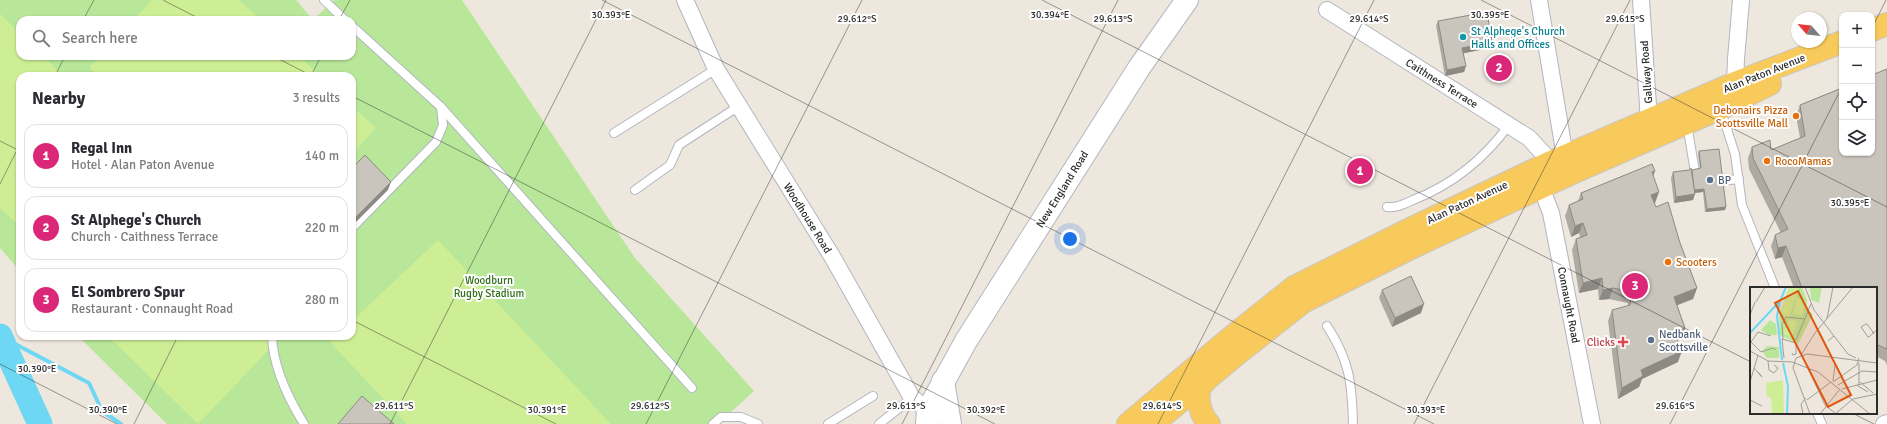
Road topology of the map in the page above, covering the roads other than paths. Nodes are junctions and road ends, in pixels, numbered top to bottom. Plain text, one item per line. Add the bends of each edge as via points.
1 (324, 0) edge
2 (685, 0) edge
3 (1186, 0) edge
4 (1539, 0) edge
5 (1641, 0) edge
6 (1741, 0) edge
7 (1327, 10) dead end
8 (342, 16) edge
9 (1887, 24) edge
10 (1875, 29) edge
11 (356, 30) edge
12 (1887, 35) edge
13 (1875, 40) edge
14 (1839, 43) edge
15 (1839, 55) edge
16 (716, 69) junction
17 (1735, 83) junction
18 (739, 106) junction
19 (441, 107) junction
20 (1719, 109) junction
21 (1649, 121) junction
22 (1686, 123) junction
23 (1509, 125) junction
24 (614, 133) dead end
25 (1558, 160) junction
26 (1695, 172) edge
27 (1739, 179) junction
28 (1721, 181) edge
29 (1541, 187) junction
30 (635, 190) dead end
31 (1387, 207) dead end
32 (356, 224) edge
33 (1775, 287) edge
34 (1327, 326) dead end
35 (273, 340) edge
36 (1207, 378) junction
37 (943, 381) junction
38 (692, 388) dead end
39 (873, 396) dead end
40 (923, 411) edge
41 (1817, 414) edge
42 (1149, 422) edge
43 (1887, 422) edge
44 (304, 424) edge
45 (713, 424) edge
46 (758, 424) edge
47 (828, 424) edge
48 (879, 424) edge
49 (948, 424) edge
50 (1209, 424) edge
51 (1352, 424) edge
52 (1592, 424) edge
53 (1822, 424) edge
54 (1884, 424) edge

1 - 8 lane
2 - 16 street, Woodhouse Road
3 - 37 street, New England Road via 1139,68
4 - 25 street
5 - 21 street, Gallway Road
6 - 17 street
7 - 23 street, Caithness Terrace
9 - 10 main road
11 - 19 lane
12 - 13 main road
14 - 17 main road, Alan Paton Avenue
15 - 20 main road, Alan Paton Avenue
16 - 18 street, Woodhouse Road
16 - 24 lane
17 - 21 main road, Alan Paton Avenue
18 - 30 lane via 679,144 670,165
18 - 40 street, Woodhouse Road
19 - 32 lane via 442,125 436,142
19 - 38 lane
20 - 22 main road, Alan Paton Avenue
20 - 27 lane via 1736,154
21 - 25 main road, Alan Paton Avenue
22 - 26 lane
22 - 29 main road, Alan Paton Avenue
23 - 25 street, Caithness Terrace
23 - 31 lane via 1484,155 1454,180 1426,196 1395,208
25 - 42 main road, Alan Paton Avenue via 1294,287
27 - 28 lane
27 - 33 lane via 1742,205
29 - 36 main road, Alan Paton Avenue via 1303,302
29 - 52 street, Connaught Road via 1551,213
34 - 51 lane via 1338,343 1347,369 1352,389
35 - 44 lane via 276,363
36 - 42 main road, Alan Paton Avenue
36 - 50 main road via 1200,388 1199,396 1202,414
37 - 40 street, New England Road
37 - 49 street
39 - 47 lane
40 - 48 lane
40 - 49 street, Woodhouse Road
41 - 53 lane
43 - 54 street
45 - 46 lane via 721,417 741,417

